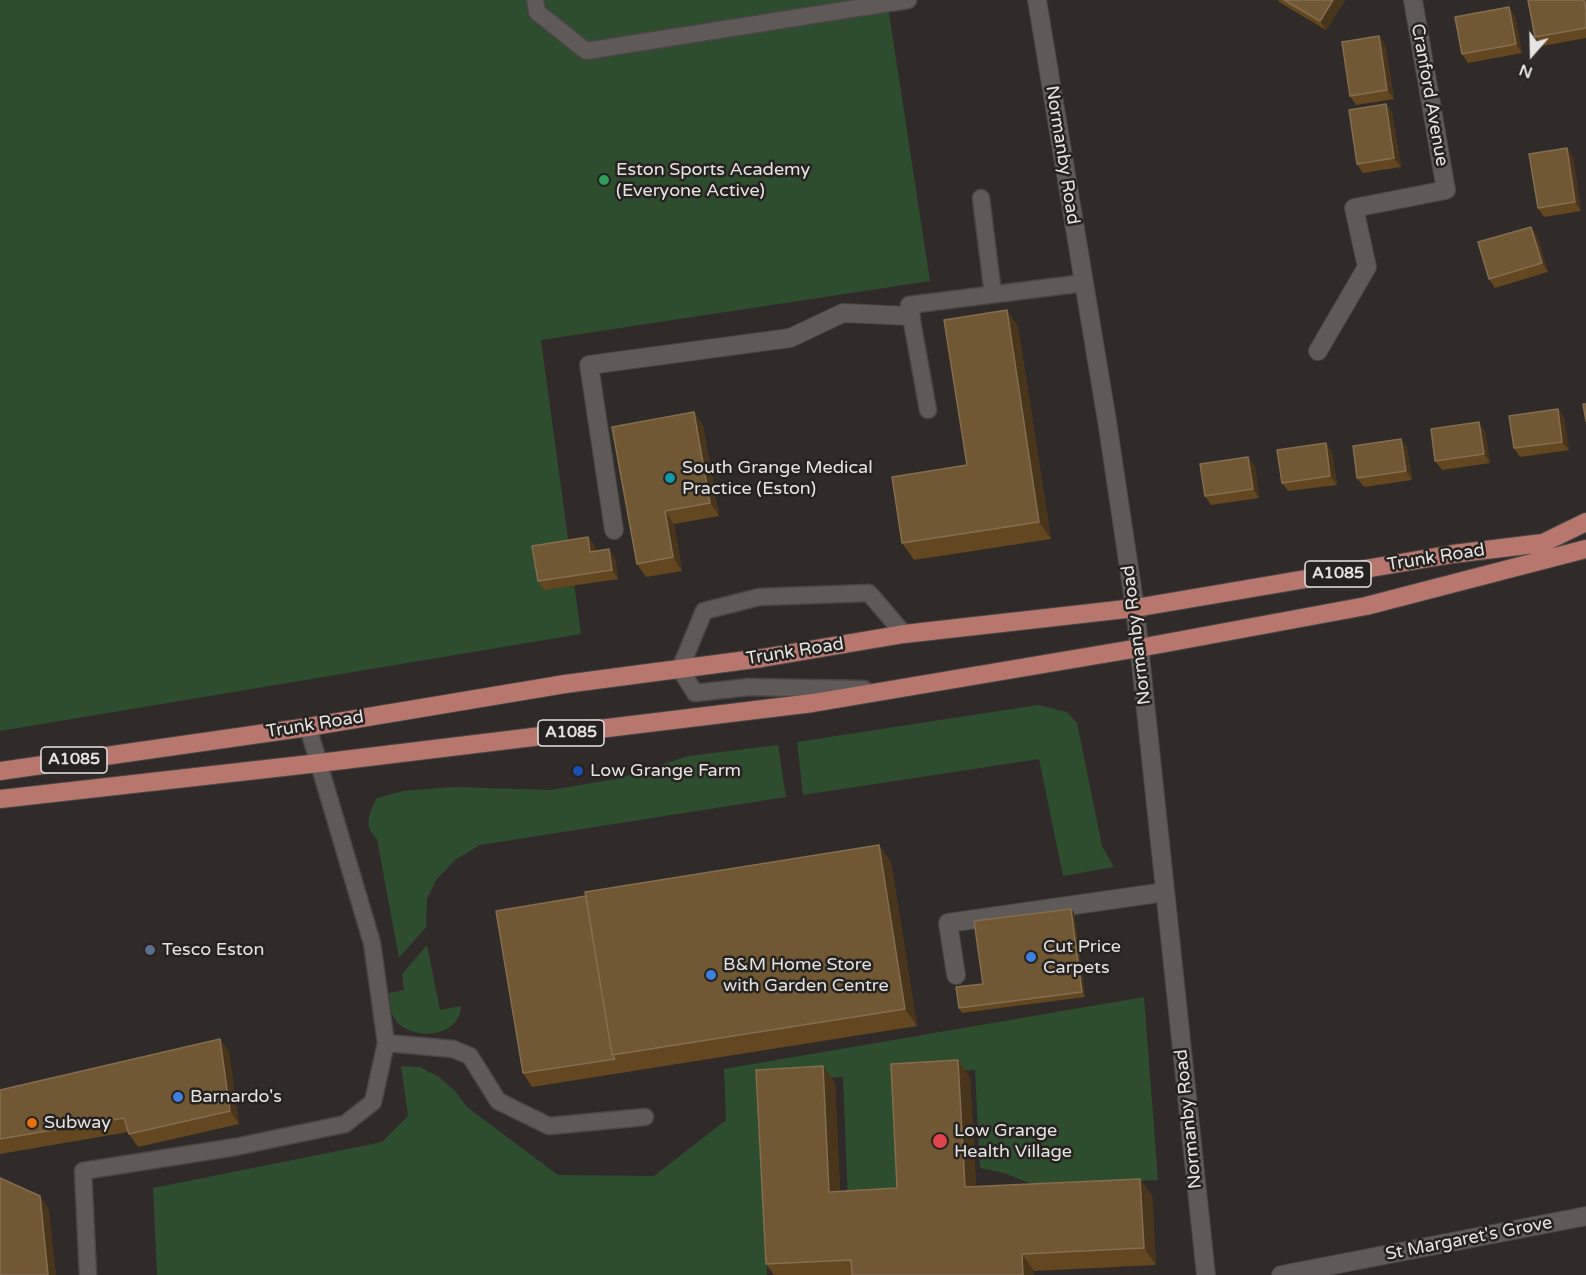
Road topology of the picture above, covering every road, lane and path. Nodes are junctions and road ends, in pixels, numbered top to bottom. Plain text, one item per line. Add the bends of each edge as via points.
1 (535, 0) edge
2 (908, 0) edge
3 (1037, 0) edge
4 (1413, 0) edge
5 (869, 3) edge
6 (981, 198) dead end
7 (1084, 283) junction
8 (993, 294) junction
9 (911, 316) junction
10 (1318, 351) dead end
11 (928, 410) dead end
12 (1586, 522) edge
13 (614, 530) dead end
14 (1586, 549) edge
15 (1135, 608) junction
16 (904, 634) junction
17 (1139, 648) junction
18 (680, 669) junction
19 (893, 689) junction
20 (308, 727) junction
21 (319, 764) junction
22 (0, 771) edge
23 (0, 799) edge
24 (1165, 892) junction
25 (956, 975) dead end
26 (386, 1043) junction
27 (645, 1117) dead end
28 (1586, 1216) edge
29 (88, 1275) edge
30 (1206, 1275) edge
31 (1281, 1275) edge

1 - 5 lane via 537,12 586,51
2 - 5 lane
3 - 7 street, Normanby Road
4 - 10 street, Cranford Avenue via 1446,190 1354,208 1367,267
6 - 8 lane
7 - 8 lane
7 - 15 street, Normanby Road
8 - 9 lane via 909,305
9 - 11 lane
9 - 13 street via 843,313 790,338 589,365
12 - 15 main road, Trunk Road / A1085 via 1543,543 1453,554
14 - 17 main road, A1085 via 1366,606
15 - 16 main road, Trunk Road / A1085
15 - 17 street, Normanby Road
16 - 18 main road, Trunk Road / A1085
16 - 18 lane via 869,593 759,597 704,611
17 - 19 main road, A1085
17 - 24 street, Normanby Road
18 - 19 lane via 695,693 749,687
18 - 20 main road, Trunk Road / A1085
19 - 21 main road, A1085 via 813,703
20 - 21 lane
20 - 22 main road, Trunk Road / A1085
21 - 23 main road, A1085
21 - 26 lane via 372,943
24 - 25 street via 948,923
24 - 30 street, Normanby Road
26 - 27 lane via 453,1049 470,1056 498,1101 549,1126
26 - 29 lane via 373,1102 345,1124 235,1147 83,1171
28 - 31 street, St Margaret's Grove

